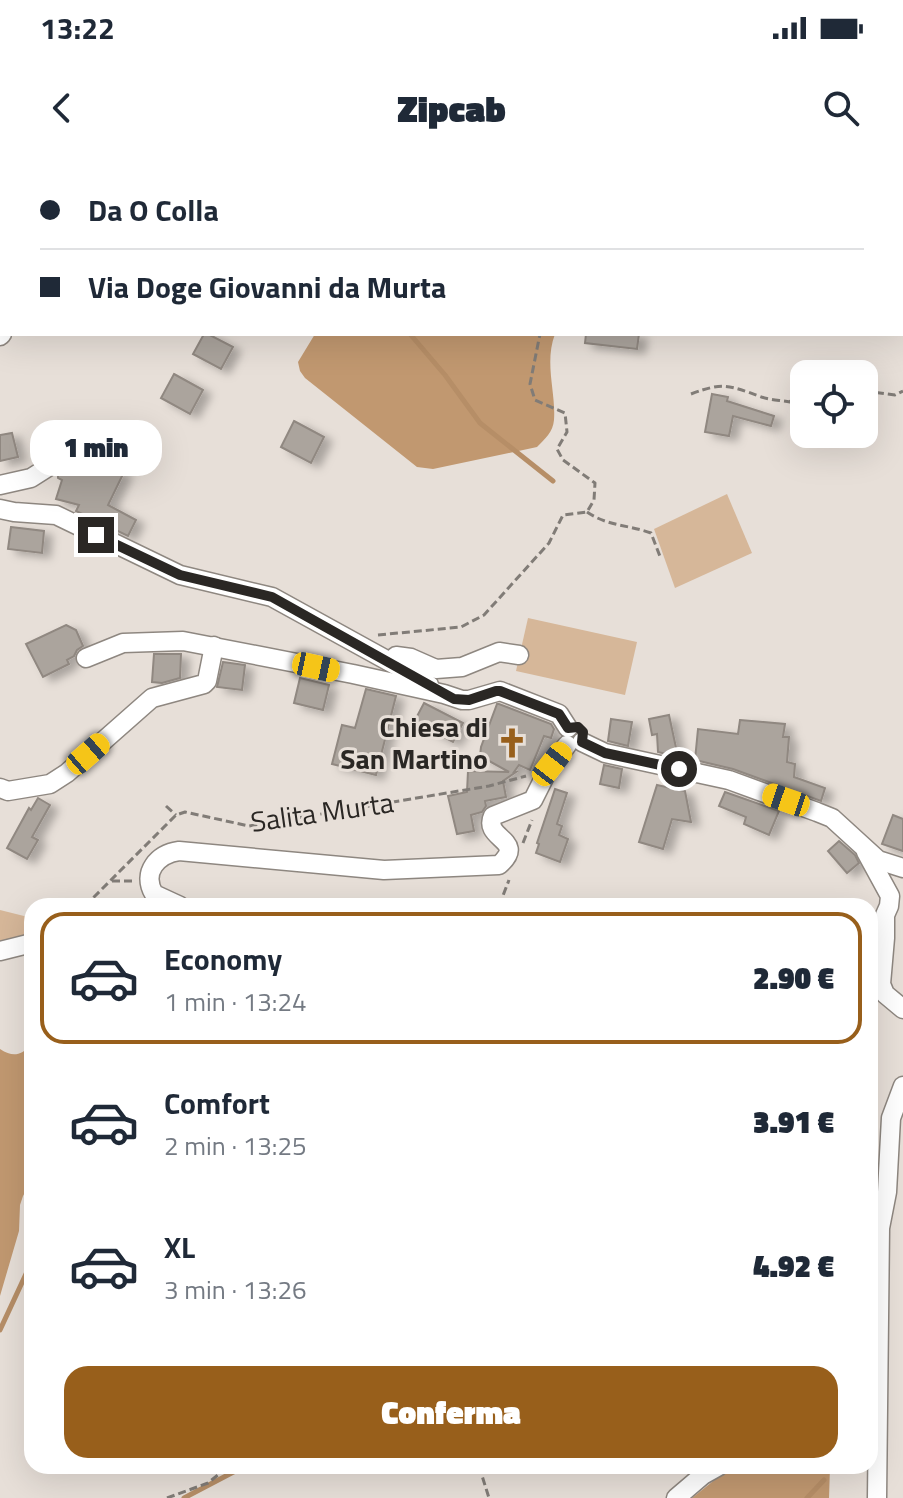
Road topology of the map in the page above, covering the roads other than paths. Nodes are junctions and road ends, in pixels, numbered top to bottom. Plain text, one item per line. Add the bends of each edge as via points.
1 (50, 453) dead end
2 (0, 485) edge
3 (0, 509) edge
4 (214, 646) junction
5 (519, 655) dead end
6 (86, 658) dead end
7 (390, 662) junction
8 (444, 694) junction
9 (572, 739) junction
10 (0, 788) edge
11 (865, 850) junction
12 (903, 868) edge
13 (163, 898) edge
14 (24, 946) edge
15 (0, 951) edge
16 (903, 1009) edge
17 (903, 1086) edge
18 (879, 1192) edge
19 (878, 1275) edge
20 (705, 1474) edge
21 (876, 1474) edge
22 (676, 1498) edge
23 (877, 1498) edge

1 - 2 street via 53,464 31,478
3 - 7 street via 56,515 180,575 272,597
4 - 6 street via 123,643
4 - 8 street
4 - 10 street via 204,684 152,698 50,784
5 - 7 street via 499,652 462,667 436,669 411,658 396,656
7 - 8 street
8 - 9 street via 469,700 500,691 559,714
9 - 11 street via 605,753 729,780 786,800 832,818
9 - 13 street via 533,800 498,812 490,821 509,850 499,865 384,870 179,851 160,857 150,872 154,894
11 - 12 street
11 - 16 street via 890,896 881,984
14 - 15 street
17 - 18 street via 891,1118
18 - 19 street
20 - 22 street
21 - 23 street

